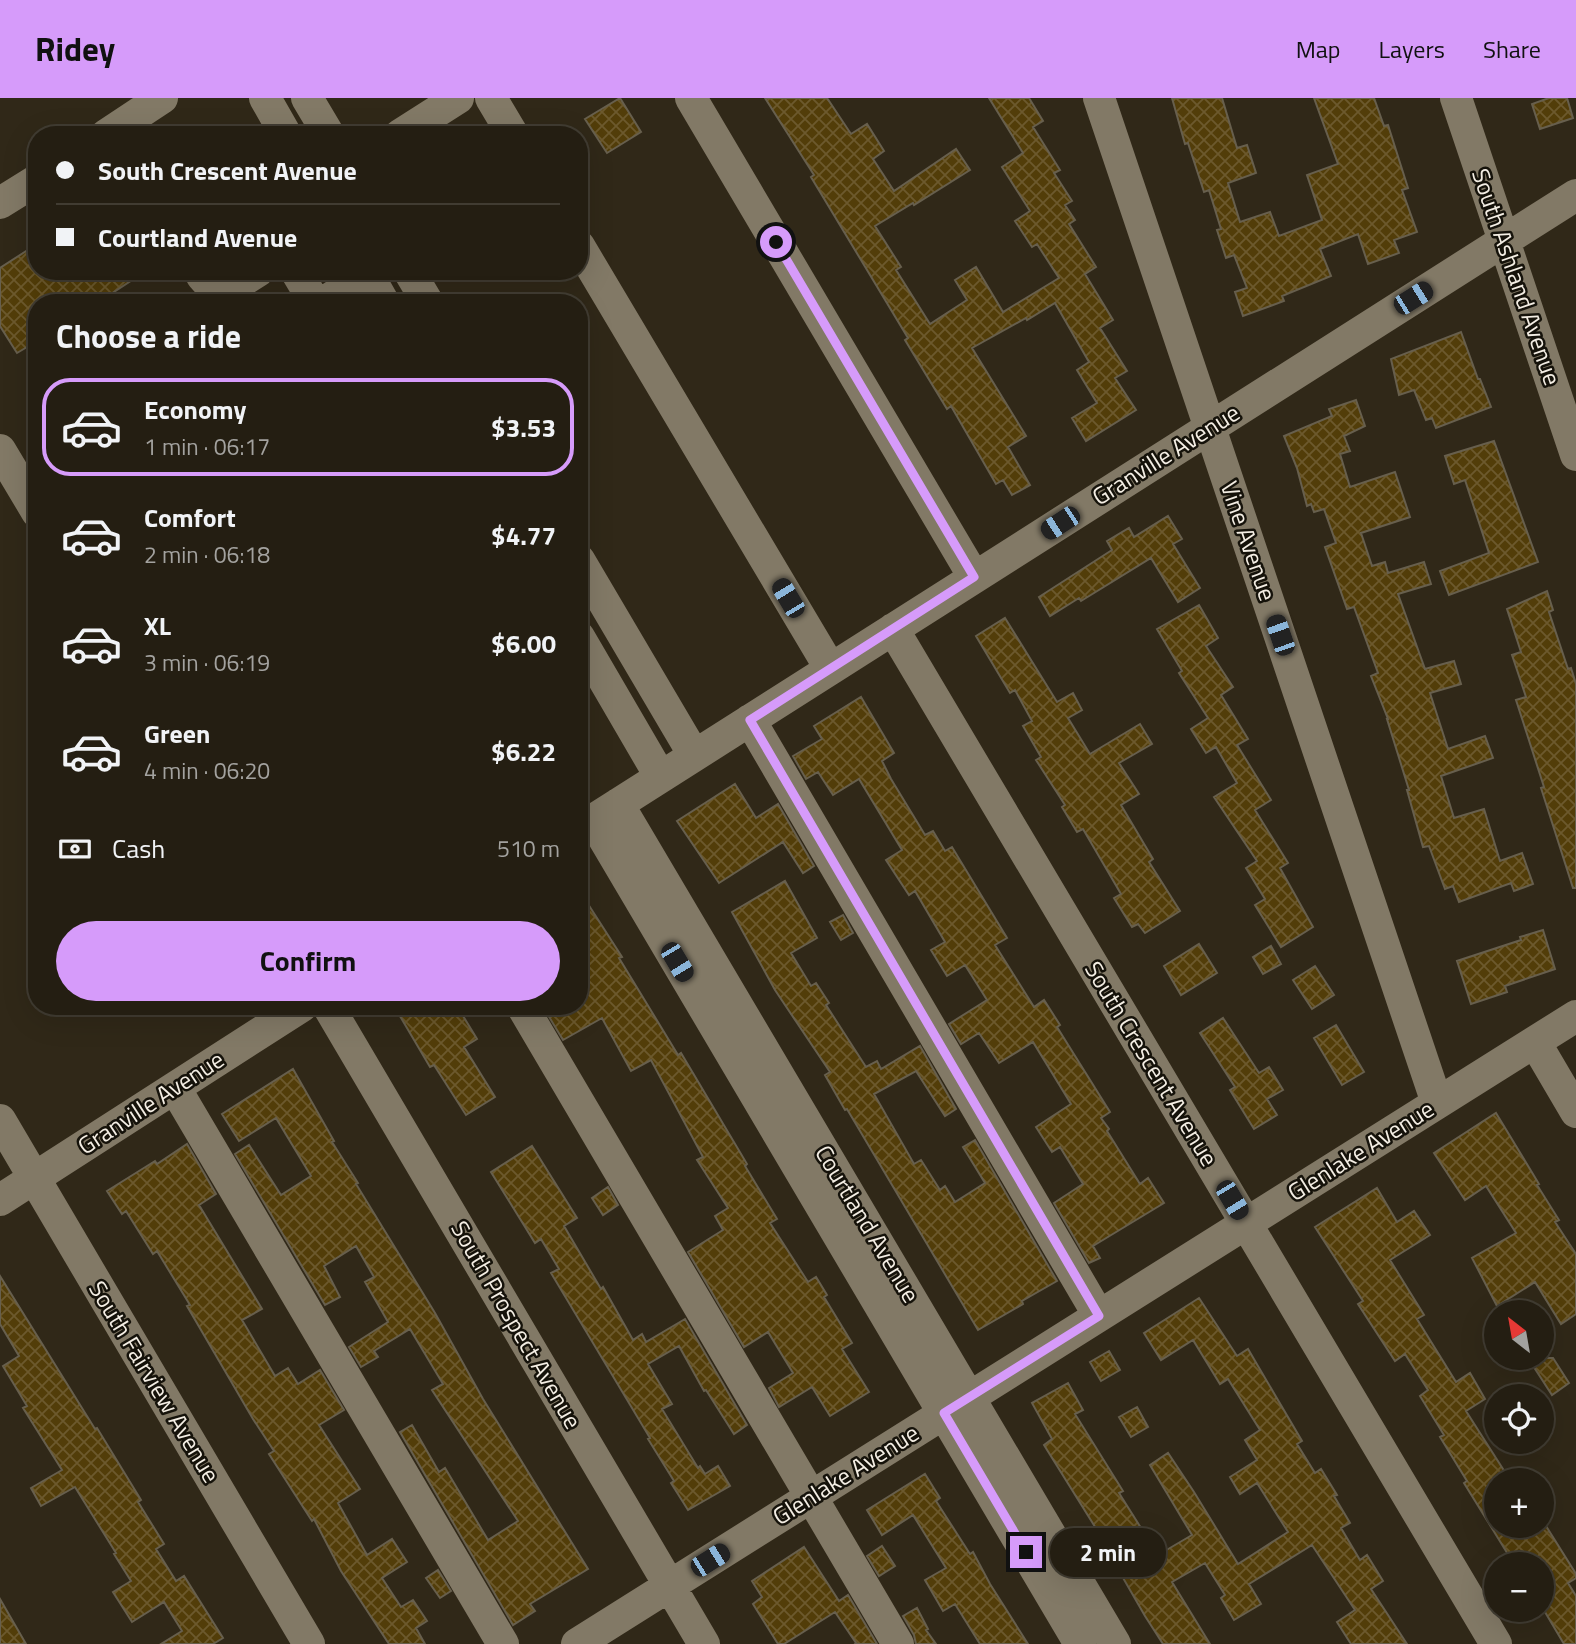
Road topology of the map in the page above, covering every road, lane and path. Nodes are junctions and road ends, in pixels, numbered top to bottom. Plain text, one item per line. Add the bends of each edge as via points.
1 (162, 98) edge
2 (265, 98) edge
3 (307, 98) edge
4 (458, 98) edge
5 (491, 98) edge
6 (691, 98) edge
7 (1099, 98) edge
8 (1456, 98) edge
9 (120, 126) edge
10 (281, 126) edge
11 (324, 126) edge
12 (414, 126) edge
13 (508, 126) edge
14 (28, 186) edge
15 (1576, 195) edge
16 (0, 203) edge
17 (1504, 240) junction
18 (588, 261) edge
19 (235, 280) edge
20 (356, 280) edge
21 (210, 290) edge
22 (336, 294) edge
23 (1210, 427) junction
24 (0, 450) edge
25 (1576, 455) edge
26 (28, 491) edge
27 (588, 575) edge
28 (974, 577) junction
29 (893, 629) junction
30 (588, 653) edge
31 (830, 668) junction
32 (750, 720) junction
33 (694, 755) junction
34 (660, 776) junction
35 (597, 818) edge
36 (288, 1015) edge
37 (333, 1015) edge
38 (527, 1015) edge
39 (1576, 1016) edge
40 (1535, 1042) junction
41 (174, 1088) junction
42 (1437, 1103) junction
43 (1576, 1112) edge
44 (0, 1120) edge
45 (34, 1178) junction
46 (0, 1200) edge
47 (1246, 1224) junction
48 (1099, 1316) junction
49 (957, 1405) junction
50 (813, 1496) junction
51 (670, 1586) junction
52 (309, 1644) edge
53 (503, 1644) edge
54 (578, 1644) edge
55 (704, 1644) edge
56 (898, 1644) edge
57 (1080, 1644) edge
58 (1115, 1644) edge
59 (1496, 1644) edge

1 - 9 street
2 - 10 street
3 - 11 street
4 - 12 street
5 - 13 street
6 - 28 street
7 - 23 street, Vine Avenue
8 - 17 street, South Ashland Avenue
14 - 16 street
15 - 17 street, Granville Avenue
17 - 23 street, Granville Avenue
17 - 25 street, South Ashland Avenue
18 - 31 street
19 - 21 street
20 - 22 street
23 - 28 street, Granville Avenue
23 - 42 street, Vine Avenue
24 - 26 street
27 - 33 street
28 - 29 street, Granville Avenue
29 - 31 street, Granville Avenue
29 - 47 street, South Crescent Avenue
30 - 34 street
31 - 32 street, Granville Avenue
32 - 33 street, Granville Avenue
32 - 48 street
33 - 34 street, Granville Avenue
34 - 35 street, Granville Avenue
35 - 49 street, Courtland Avenue
36 - 41 street, Granville Avenue
37 - 51 street, South Prospect Avenue
38 - 50 street
39 - 40 street, Glenlake Avenue
40 - 42 street, Glenlake Avenue
40 - 43 street
41 - 45 street, Granville Avenue
41 - 53 street
42 - 47 street, Glenlake Avenue
44 - 45 street, South Fairview Avenue
45 - 46 street, Granville Avenue
45 - 52 street, South Fairview Avenue
47 - 48 street, Glenlake Avenue
47 - 59 street, South Crescent Avenue
48 - 49 street, Glenlake Avenue
49 - 50 street, Glenlake Avenue
49 - 57 street, Courtland Avenue
49 - 58 street, Courtland Avenue
50 - 51 street, Glenlake Avenue
50 - 56 street
51 - 54 street, Glenlake Avenue
51 - 55 street, South Prospect Avenue

